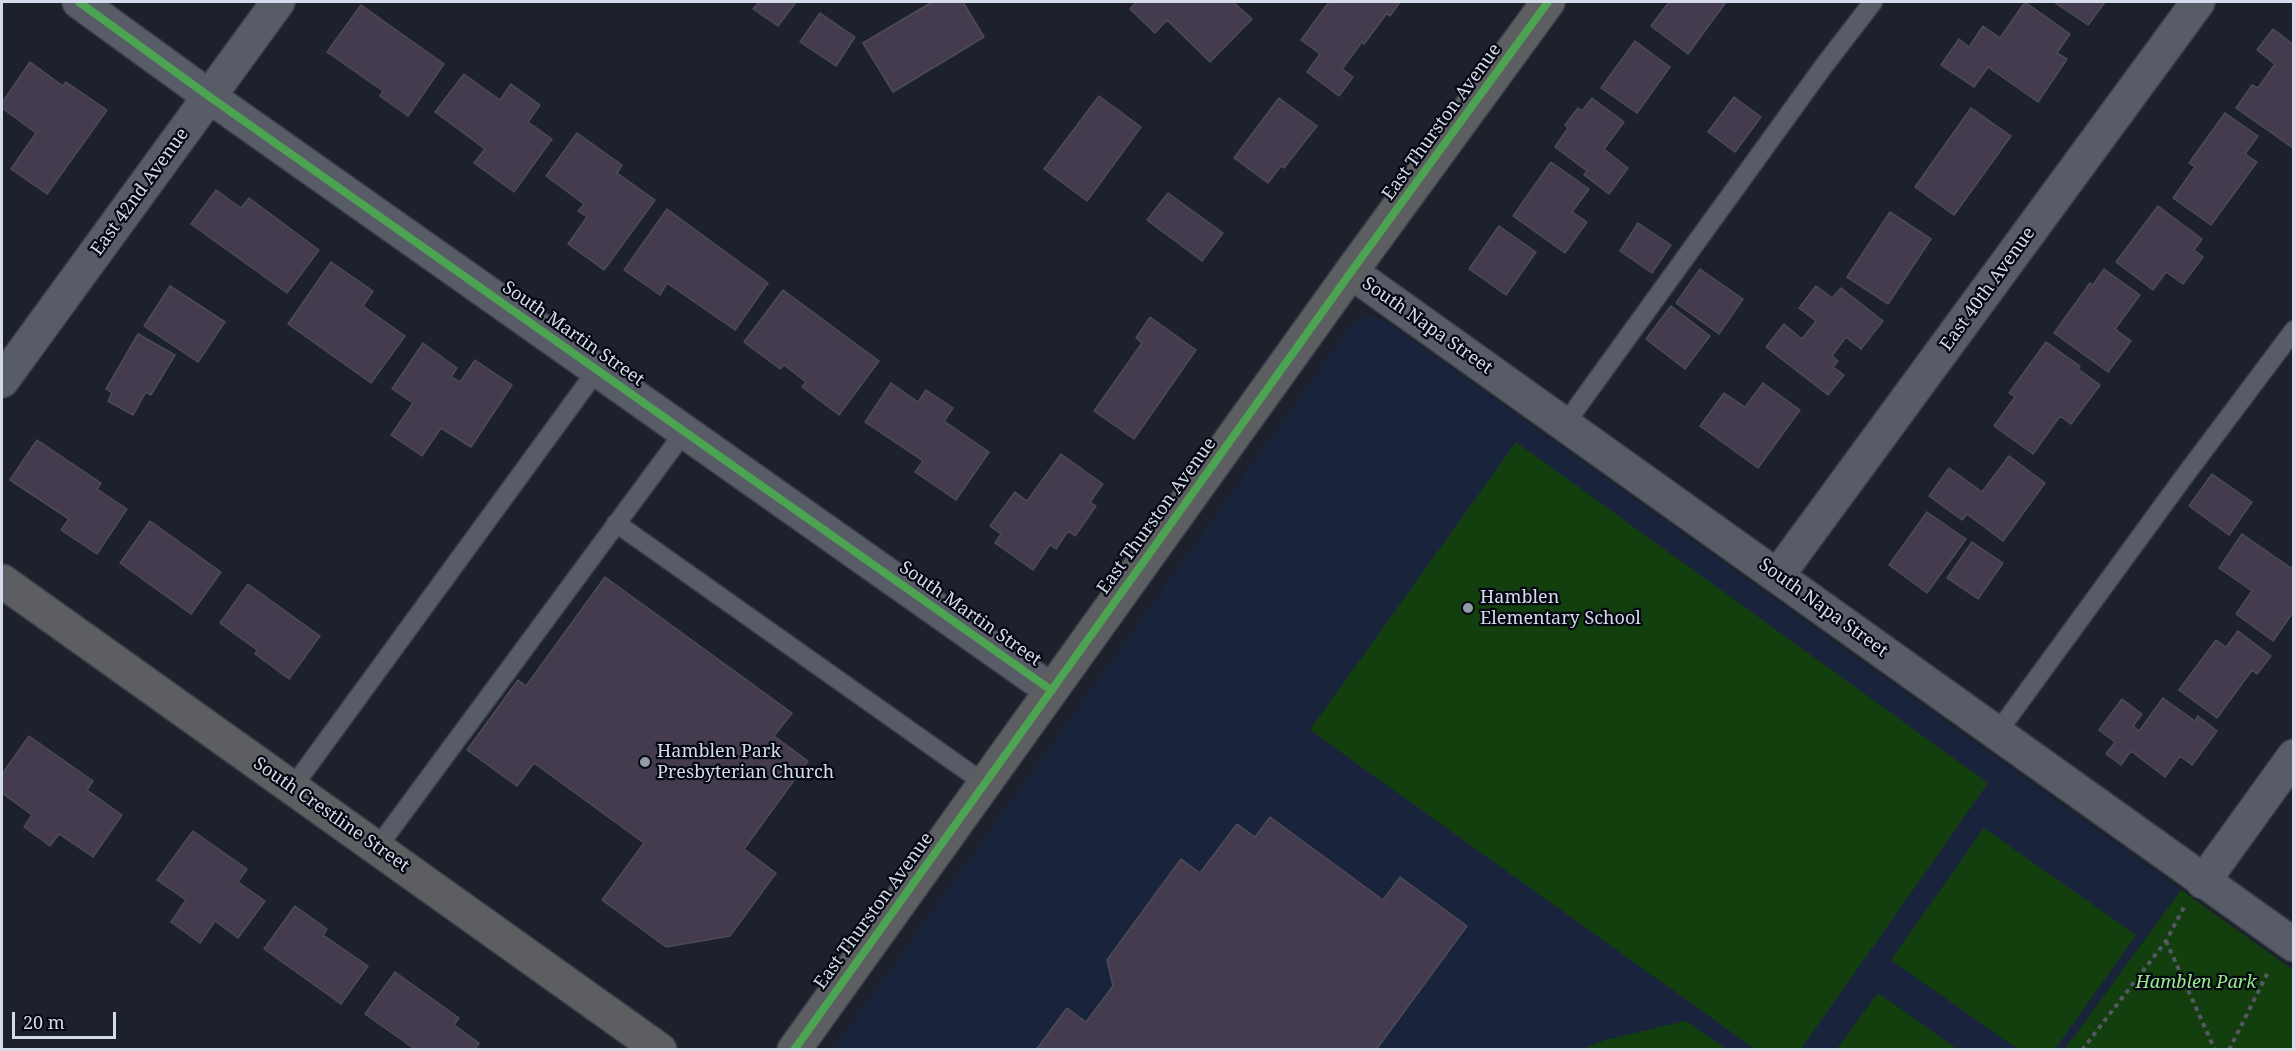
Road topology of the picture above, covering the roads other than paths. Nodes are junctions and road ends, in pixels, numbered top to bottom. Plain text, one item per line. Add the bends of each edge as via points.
1 (79, 2) edge
2 (278, 2) edge
3 (1548, 2) edge
4 (1873, 2) edge
5 (2198, 2) edge
6 (210, 97) junction
7 (1351, 272) junction
8 (2294, 330) edge
9 (597, 370) junction
10 (2, 381) edge
11 (1565, 424) junction
12 (685, 431) junction
13 (616, 523) junction
14 (1778, 576) junction
15 (2, 581) edge
16 (1051, 690) junction
17 (1997, 733) junction
18 (2294, 756) edge
19 (984, 783) junction
20 (292, 788) junction
21 (377, 848) junction
22 (2195, 892) junction
23 (2283, 953) edge
24 (660, 1050) edge
25 (794, 1050) edge

1 - 6 street, South Martin Street
2 - 6 street, East 42nd Avenue
3 - 7 street, East Thurston Avenue
4 - 11 lane
5 - 14 street, East 40th Avenue
6 - 9 street, South Martin Street
6 - 10 street, East 42nd Avenue
7 - 11 street, South Napa Street
7 - 16 street, East Thurston Avenue
8 - 17 lane
9 - 12 street, South Martin Street
9 - 20 lane
11 - 14 street, South Napa Street
12 - 13 lane
12 - 16 street, South Martin Street
13 - 19 lane
13 - 21 lane
14 - 17 street, South Napa Street
15 - 20 street, South Crestline Street
16 - 19 street, East Thurston Avenue
17 - 22 street, South Napa Street
18 - 22 street
19 - 25 street, East Thurston Avenue
20 - 21 street, South Crestline Street
21 - 24 street, South Crestline Street
22 - 23 street, South Napa Street

